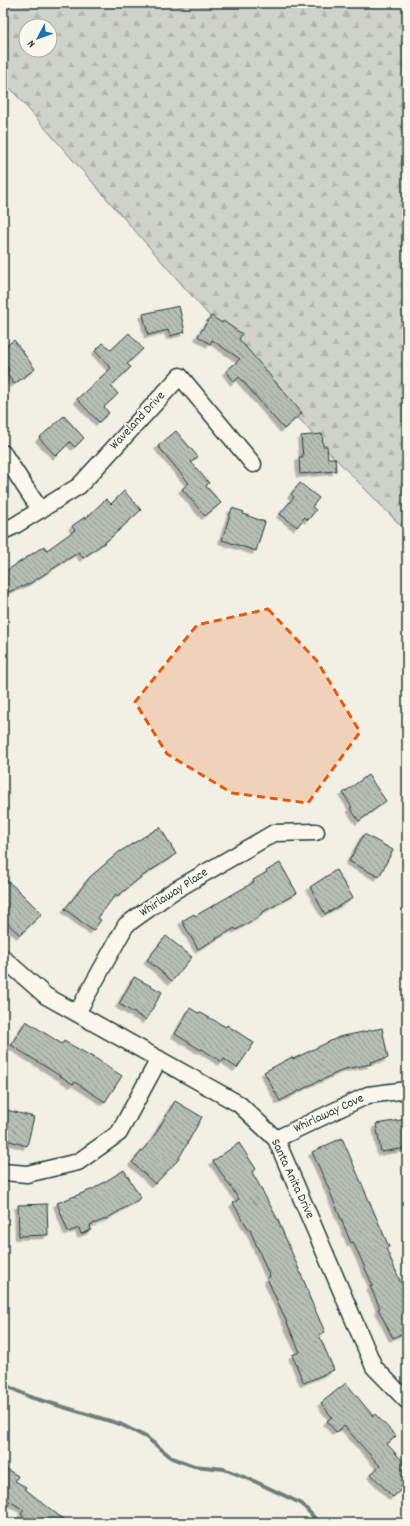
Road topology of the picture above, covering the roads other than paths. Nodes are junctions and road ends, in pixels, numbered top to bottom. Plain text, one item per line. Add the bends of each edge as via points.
1 (3, 453) edge
2 (253, 464) dead end
3 (40, 510) junction
4 (3, 531) edge
5 (316, 832) dead end
6 (3, 958) edge
7 (77, 1013) junction
8 (160, 1059) junction
9 (407, 1090) edge
10 (276, 1139) junction
11 (3, 1172) edge
12 (407, 1401) edge

1 - 3 street
2 - 3 street, Waveland Drive via 180,376 78,486
3 - 4 street, Waveland Drive
5 - 7 street, Whirlaway Place via 274,833 172,892 126,926
6 - 7 street, Santa Anita Drive via 46,996
7 - 8 street, Santa Anita Drive
8 - 10 street, Santa Anita Drive via 239,1104
8 - 11 street via 119,1133 78,1162 26,1174
9 - 10 street, Whirlaway Cove via 368,1095
10 - 12 street, Santa Anita Drive via 374,1367

